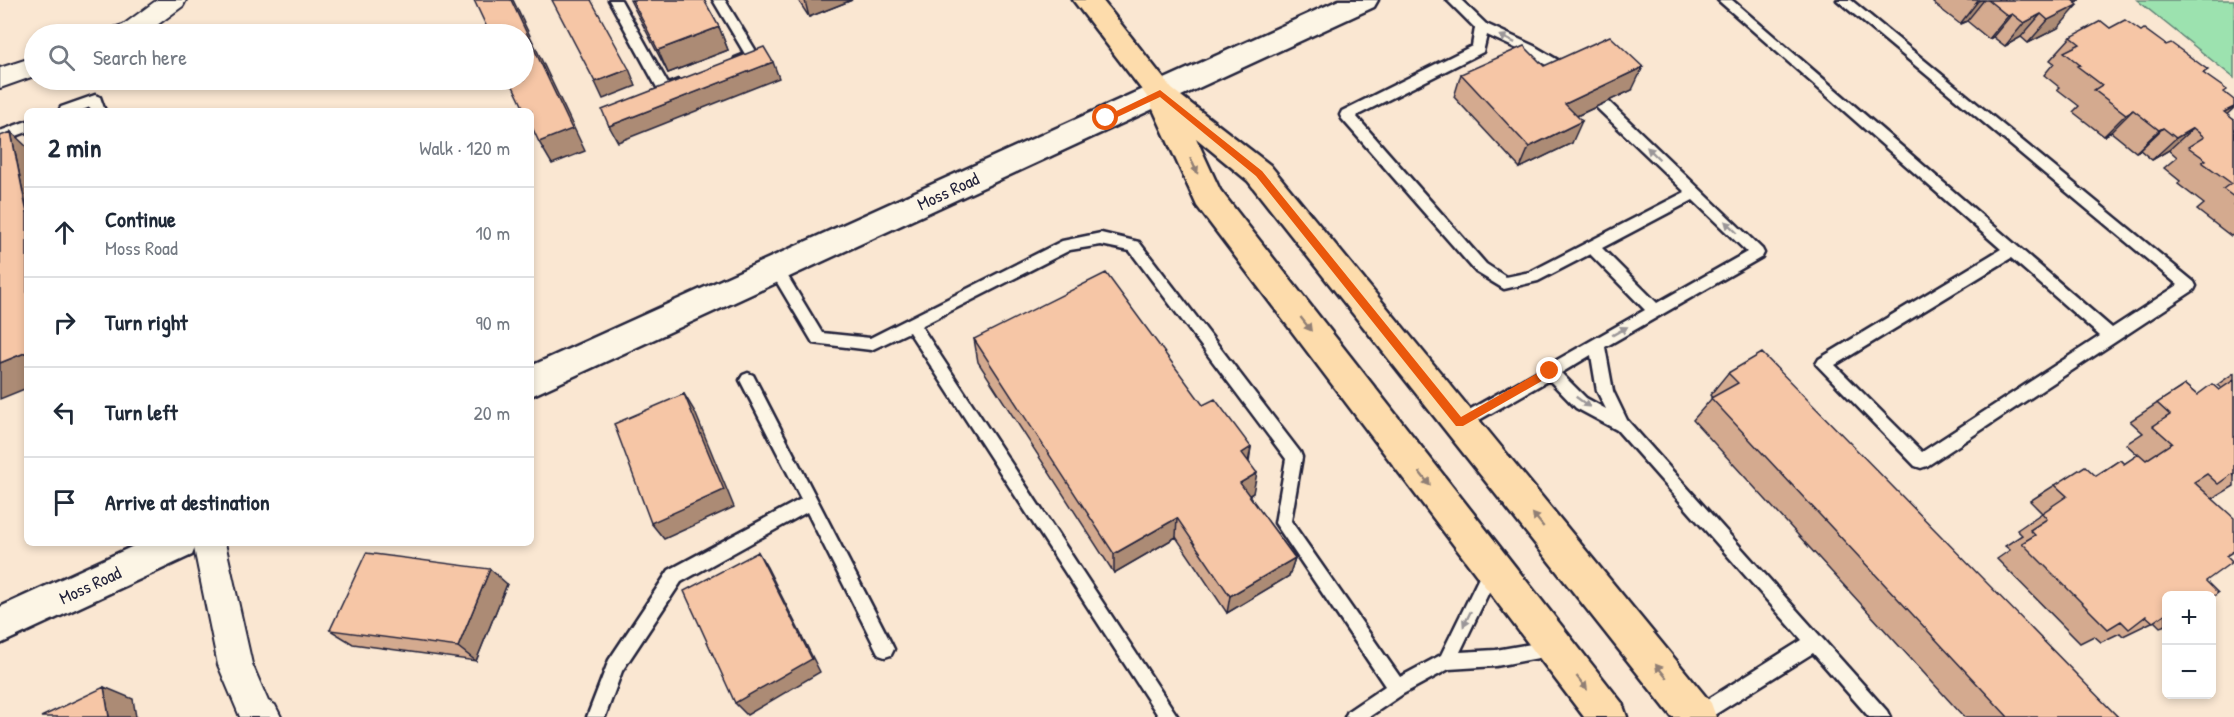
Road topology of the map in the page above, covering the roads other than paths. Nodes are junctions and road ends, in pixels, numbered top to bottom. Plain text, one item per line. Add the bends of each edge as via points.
1 (174, 0) edge
2 (615, 0) edge
3 (719, 0) edge
4 (1088, 0) edge
5 (1364, 0) edge
6 (1453, 0) edge
7 (1724, 0) edge
8 (1844, 0) edge
9 (142, 24) edge
10 (1482, 27) junction
11 (731, 64) edge
12 (24, 70) edge
13 (1568, 72) edge
14 (0, 78) edge
15 (687, 81) edge
16 (1160, 93) junction
17 (1602, 104) edge
18 (74, 108) edge
19 (97, 108) edge
20 (24, 127) edge
21 (0, 137) edge
22 (1695, 193) junction
23 (1592, 247) junction
24 (2012, 250) junction
25 (776, 269) junction
26 (1655, 311) junction
27 (912, 324) junction
28 (2112, 337) junction
29 (1597, 344) junction
30 (1550, 371) junction
31 (748, 380) dead end
32 (534, 381) edge
33 (1460, 423) junction
34 (1622, 425) junction
35 (811, 502) junction
36 (173, 546) edge
37 (210, 546) edge
38 (1493, 567) junction
39 (0, 626) edge
40 (1814, 642) junction
41 (1555, 647) junction
42 (885, 649) dead end
43 (1447, 661) junction
44 (1397, 688) junction
45 (257, 716) edge
46 (596, 717) edge
47 (1169, 717) edge
48 (1354, 717) edge
49 (1608, 717) edge
50 (1697, 717) edge
51 (1881, 717) edge

1 - 9 street
2 - 15 lane via 665,90
3 - 11 lane via 753,56
4 - 16 main road
5 - 16 street, Moss Road
6 - 10 lane
7 - 24 lane
8 - 28 lane via 2189,286
13 -> 10 lane
10 - 23 lane via 1478,49 1347,115 1480,268 1504,283 1533,277
12 - 14 street
16 - 25 street, Moss Road
16 - 33 main road via 1259,173
16 -> 38 main road via 1208,197
22 -> 17 lane
18 - 19 lane via 95,100
20 - 21 lane
22 - 23 lane
26 -> 22 lane via 1757,253
23 - 26 lane
24 - 28 lane
24 - 28 lane via 1824,364 1921,461
25 - 27 lane via 818,339 872,344
25 - 32 street, Moss Road
29 -> 26 lane
27 - 44 lane via 1067,245 1101,239 1134,246 1294,458 1283,523
27 - 47 lane
29 - 30 lane
29 - 34 lane via 1605,391
30 - 33 lane
30 -> 34 lane via 1581,403
31 - 35 lane
50 -> 33 main road
34 - 40 lane
35 - 42 lane
35 - 46 lane via 675,576 615,666
36 - 39 street, Moss Road
37 - 45 street via 236,665
38 - 41 main road
38 -> 43 lane
40 - 50 lane
40 - 51 lane
41 - 43 lane via 1496,658
41 -> 49 main road
43 - 44 lane
44 - 48 lane

